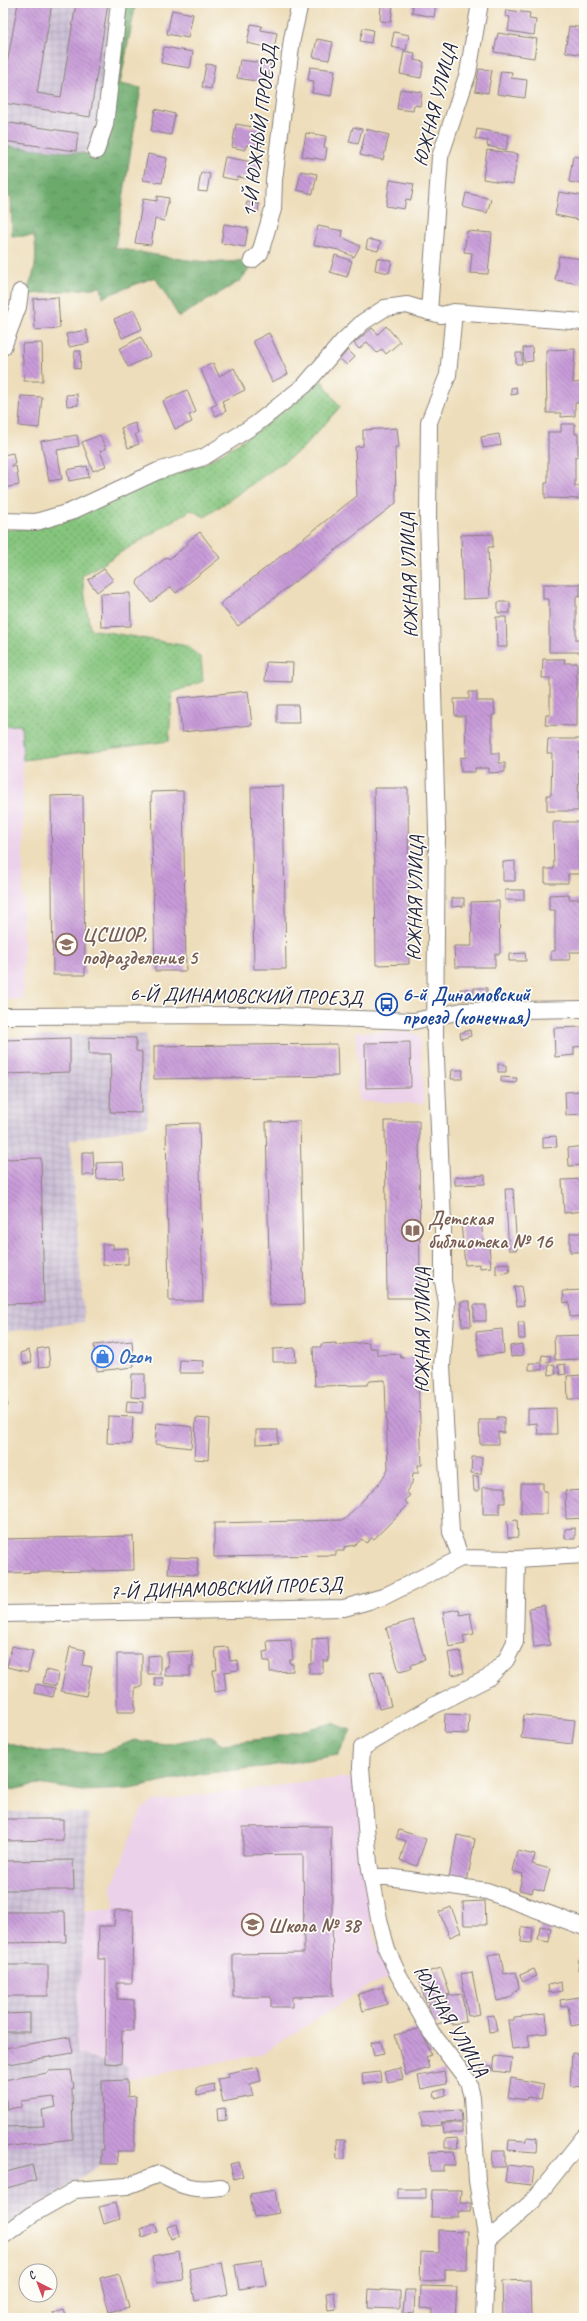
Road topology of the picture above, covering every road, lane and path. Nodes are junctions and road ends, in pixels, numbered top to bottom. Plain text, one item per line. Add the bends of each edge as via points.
1 (119, 3) edge
2 (300, 3) edge
3 (480, 3) edge
4 (96, 151) dead end
5 (252, 260) dead end
6 (20, 292) dead end
7 (429, 312) junction
8 (454, 312) junction
9 (584, 322) edge
10 (3, 347) edge
11 (3, 522) edge
12 (584, 1009) edge
13 (3, 1016) edge
14 (436, 1018) junction
15 (584, 1555) edge
16 (461, 1558) junction
17 (517, 1559) junction
18 (3, 1614) edge
19 (372, 1877) junction
20 (584, 1927) edge
21 (584, 2137) edge
22 (221, 2187) dead end
23 (3, 2236) edge
24 (486, 2241) junction
25 (484, 2318) edge

1 - 4 street via 105,125
2 - 5 street, 1-Й ЮЖНЫЙ ПРОЕЗД via 292,39 274,180 273,209 260,253
3 - 7 street, ЮЖНАЯ УЛИЦА via 468,73 440,157
6 - 10 street via 18,307
7 - 8 street via 441,315
7 - 11 street via 407,305 384,308 368,318 343,341 305,385 256,424 204,458 158,471 70,512 36,522
8 - 9 street
8 - 14 street, ЮЖНАЯ УЛИЦА via 448,375 429,422 428,517 437,829 434,998
12 - 14 street, 6-Й ДИНАМОВСКИЙ ПРОЕЗД via 462,1011
13 - 14 street, 6-Й ДИНАМОВСКИЙ ПРОЕЗД via 249,1015 414,1021
14 - 16 street, ЮЖНАЯ УЛИЦА via 443,1281 447,1303 442,1366 444,1440 451,1532
15 - 17 street, 7-Й ДИНАМОВСКИЙ ПРОЕЗД
16 - 17 street, 7-Й ДИНАМОВСКИЙ ПРОЕЗД
16 - 18 street, 7-Й ДИНАМОВСКИЙ ПРОЕЗД via 430,1571 383,1597 344,1608
17 - 19 street, ЮЖНАЯ УЛИЦА via 515,1642 506,1660 488,1678 431,1707 362,1748 361,1767
19 - 20 street via 487,1891
19 - 24 street, ЮЖНАЯ УЛИЦА via 383,1935 398,1974 431,2032 468,2081 472,2097 477,2181
21 - 24 street via 533,2201
22 - 23 street via 208,2189 182,2186 159,2174 127,2186 75,2190 31,2215
24 - 25 street, ЮЖНАЯ УЛИЦА

